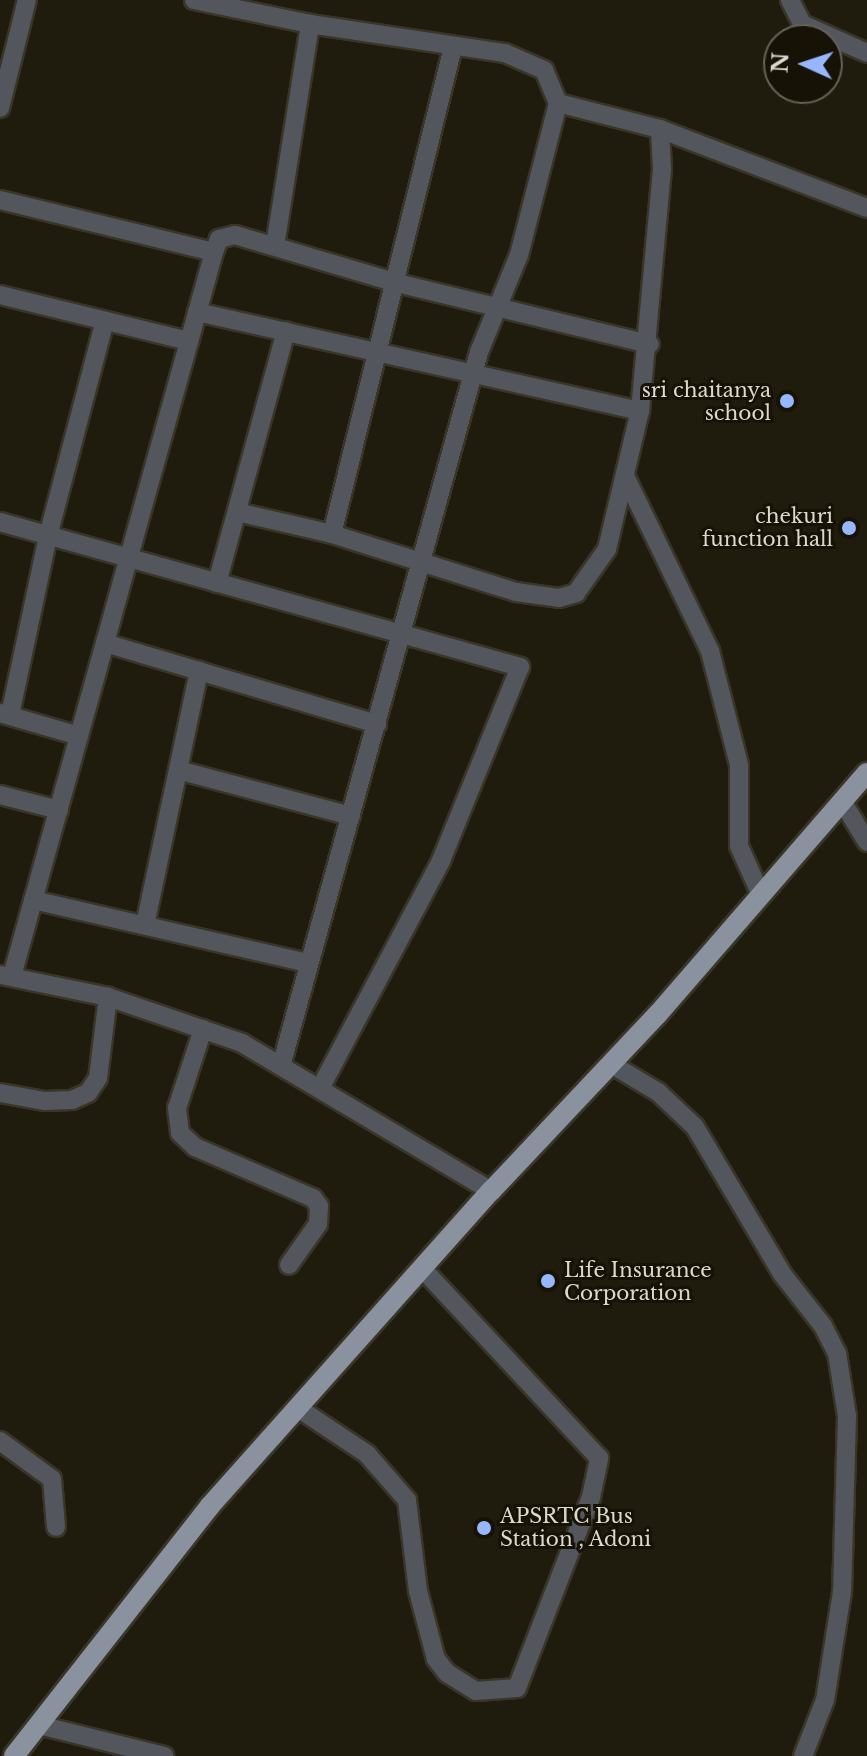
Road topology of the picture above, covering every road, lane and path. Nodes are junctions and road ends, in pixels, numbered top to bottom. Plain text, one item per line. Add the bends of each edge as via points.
1 (194, 0) edge
2 (790, 0) edge
3 (22, 1) edge
4 (310, 24) junction
5 (453, 47) junction
6 (867, 53) edge
7 (558, 103) junction
8 (0, 108) edge
9 (660, 129) junction
10 (0, 200) edge
11 (867, 208) edge
12 (275, 246) junction
13 (214, 252) junction
14 (397, 283) junction
15 (0, 295) edge
16 (496, 309) junction
17 (197, 312) junction
18 (105, 321) junction
19 (286, 331) junction
20 (189, 341) junction
21 (650, 344) junction
22 (379, 350) junction
23 (472, 375) junction
24 (640, 411) junction
25 (626, 478) junction
26 (237, 512) junction
27 (0, 522) edge
28 (332, 534) junction
29 (48, 536) junction
30 (129, 559) junction
31 (421, 563) junction
32 (217, 583) junction
33 (402, 634) junction
34 (105, 643) junction
35 (199, 671) junction
36 (5, 714) edge
37 (377, 724) junction
38 (79, 736) junction
39 (178, 770) junction
40 (867, 773) edge
41 (0, 795) edge
42 (842, 801) junction
43 (59, 810) junction
44 (351, 816) junction
45 (867, 842) edge
46 (761, 895) junction
47 (33, 900) junction
48 (145, 925) junction
49 (309, 963) junction
50 (6, 975) edge
51 (108, 997) junction
52 (203, 1029) junction
53 (611, 1064) junction
54 (281, 1066) junction
55 (320, 1089) junction
56 (0, 1093) edge
57 (491, 1191) junction
58 (289, 1265) dead end
59 (422, 1268) junction
60 (298, 1408) junction
61 (0, 1441) edge
62 (56, 1527) dead end
63 (39, 1725) junction
64 (14, 1756) edge
65 (164, 1756) edge
66 (803, 1756) edge

1 - 4 street
2 - 6 street via 802,24
3 - 8 street
4 - 5 street
4 - 12 street
5 - 7 street via 505,53 544,70
5 - 14 street
7 - 9 street
7 - 16 street via 519,255
9 - 11 street
9 - 21 street
10 - 13 street
12 - 13 street via 226,235
12 - 14 street
13 - 17 street
14 - 16 street
14 - 22 street
15 - 18 street
16 - 21 street
16 - 23 street
17 - 19 street
17 - 20 street
18 - 20 street
18 - 29 street
19 - 22 street
19 - 26 street
20 - 30 street
21 - 24 street
22 - 23 street
22 - 28 street
23 - 24 street
23 - 31 street
24 - 25 street
25 - 31 street via 607,549 576,593 559,598 516,592
25 - 46 street via 710,651 739,765 739,846
26 - 28 street
26 - 32 street
27 - 29 street
28 - 31 street
29 - 30 street
29 - 36 street
30 - 32 street
30 - 34 street
31 - 33 street
32 - 33 street
33 - 37 street
33 - 55 street via 520,667 441,861
34 - 35 street
34 - 38 street
35 - 37 street
35 - 39 street
36 - 38 street
37 - 44 street
38 - 43 street
39 - 44 street
39 - 48 street
40 - 42 main road
41 - 43 street
42 - 45 street
42 - 46 main road
43 - 47 street
44 - 49 street
46 - 53 main road
47 - 48 street
47 - 50 street
48 - 49 street
49 - 54 street
50 - 51 street
51 - 52 street
51 - 56 street via 98,1078 88,1093 45,1101
52 - 54 street via 242,1043
52 - 58 street via 177,1108 180,1133 195,1147 313,1198 319,1206 318,1224
53 - 57 main road
53 - 66 street via 658,1092 695,1127 783,1275 837,1353 847,1416 842,1592 825,1700
54 - 55 street
55 - 57 street
57 - 59 main road
59 - 60 main road
59 - 60 street via 599,1458 591,1497 517,1688 476,1691 442,1666 418,1591 407,1500 367,1454
60 - 63 main road via 210,1506
61 - 62 street via 52,1479
63 - 64 main road
63 - 65 street

